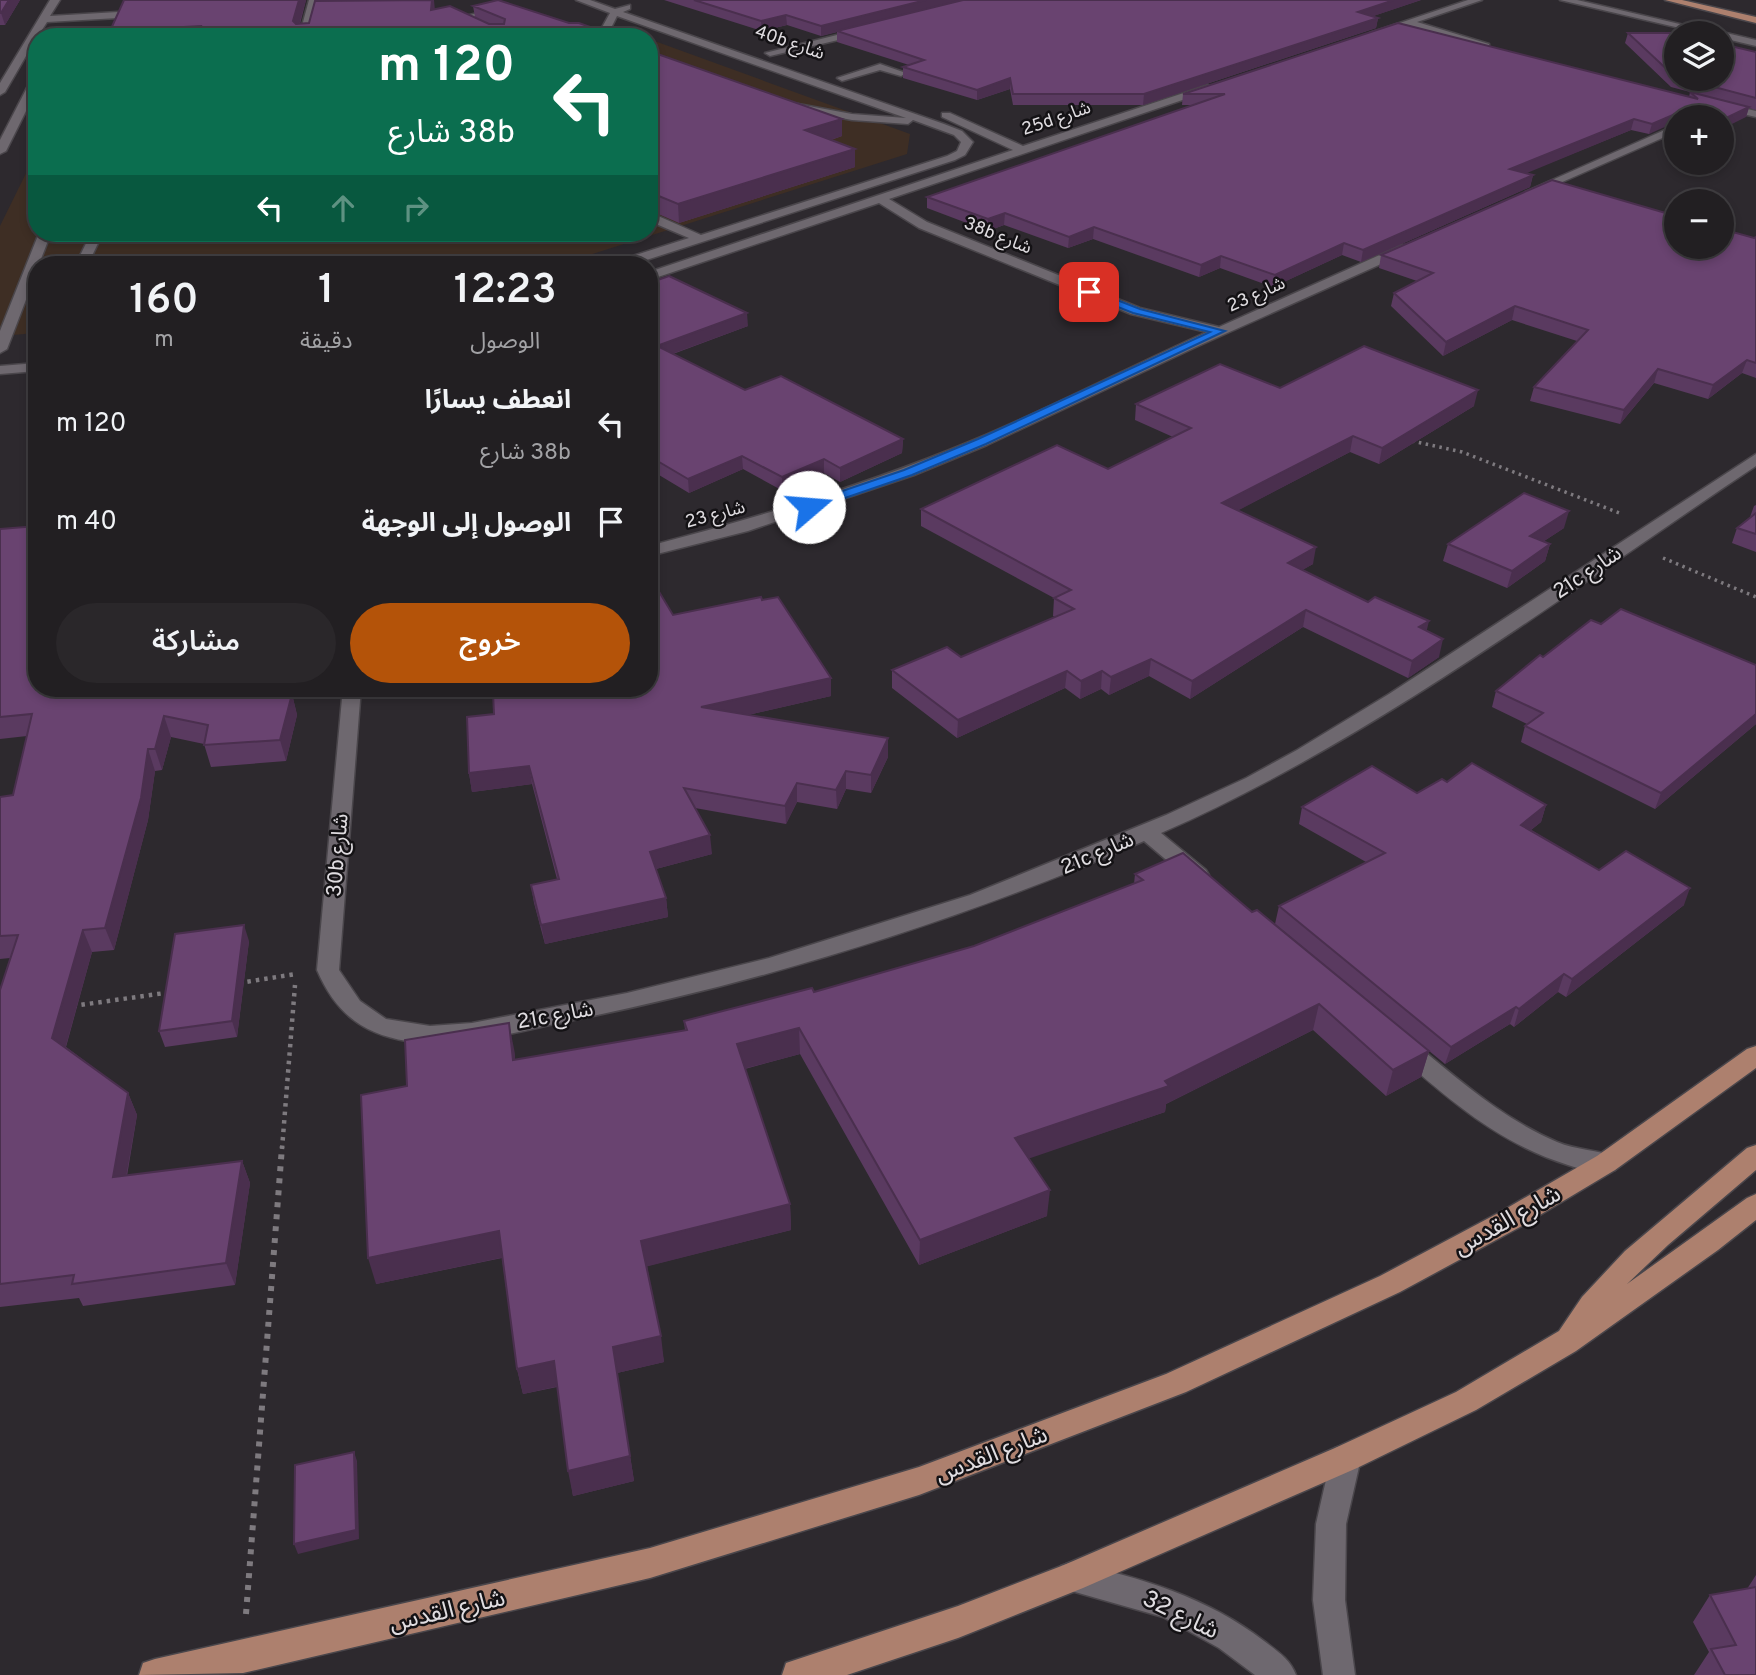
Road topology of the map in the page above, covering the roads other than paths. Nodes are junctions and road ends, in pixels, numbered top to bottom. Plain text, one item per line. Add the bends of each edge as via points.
1 (314, 0) edge
2 (581, 0) edge
3 (613, 0) edge
4 (1476, 0) edge
5 (1565, 0) edge
6 (1670, 0) edge
7 (57, 3) edge
8 (122, 4) edge
9 (629, 6) junction
10 (615, 12) junction
11 (515, 14) edge
12 (118, 15) junction
13 (45, 19) junction
14 (1756, 20) edge
15 (1406, 22) junction
16 (1664, 22) edge
17 (881, 27) edge
18 (1392, 27) junction
19 (39, 28) edge
20 (113, 28) edge
21 (308, 28) edge
22 (480, 28) edge
23 (606, 28) edge
24 (719, 36) dead end
25 (1366, 36) edge
26 (841, 37) junction
27 (1734, 38) edge
28 (1460, 40) junction
29 (1756, 43) edge
30 (757, 49) dead end
31 (1500, 50) edge
32 (770, 53) junction
33 (28, 54) edge
34 (782, 57) junction
35 (794, 61) dead end
36 (901, 73) edge
37 (830, 74) dead end
38 (842, 78) junction
39 (854, 83) dead end
40 (1223, 83) edge
41 (0, 92) edge
42 (28, 96) edge
43 (791, 105) edge
44 (1734, 111) edge
45 (1756, 114) edge
46 (928, 115) junction
47 (956, 118) junction
48 (1009, 131) dead end
49 (1664, 133) edge
50 (1030, 136) dead end
51 (1051, 140) junction
52 (0, 150) edge
53 (1022, 150) junction
54 (931, 165) junction
55 (957, 174) junction
56 (1523, 196) edge
57 (881, 199) junction
58 (852, 209) junction
59 (870, 214) dead end
60 (891, 219) dead end
61 (658, 220) edge
62 (923, 225) junction
63 (700, 239) junction
64 (1421, 241) edge
65 (647, 256) edge
66 (658, 272) edge
67 (28, 277) edge
68 (1136, 311) junction
69 (1220, 331) junction
70 (1191, 344) junction
71 (0, 349) edge
72 (28, 367) edge
73 (0, 370) edge
74 (1756, 459) edge
75 (658, 549) edge
76 (351, 697) edge
77 (1147, 832) junction
78 (1220, 893) edge
79 (357, 1014) joint
80 (1387, 1033) edge
81 (1756, 1055) edge
82 (1756, 1155) edge
83 (1606, 1163) junction
84 (1756, 1205) edge
85 (1566, 1342) junction
86 (1346, 1458) junction
87 (1072, 1577) junction
88 (155, 1675) edge
89 (798, 1675) edge
90 (1280, 1675) edge
91 (1339, 1675) edge

1 - 21 street
2 - 10 street
3 - 9 street
4 - 15 street
5 - 16 street
6 - 14 main road
7 - 13 street
8 - 12 street
9 - 10 street
9 - 24 street
10 - 23 street
10 - 46 street
11 - 22 street via 496,9 458,19
12 - 13 street
12 - 20 street
13 - 19 street
15 - 18 street
15 - 28 street
17 - 26 street
18 - 25 street
18 - 28 street
26 - 32 street
26 - 34 street
27 - 29 street
28 - 31 street
30 - 32 street, 40b شارع
32 - 34 street, 40b شارع
33 - 41 street
34 - 35 street, 40b شارع
36 - 38 street via 880,67
37 - 38 street, 40b شارع
38 - 39 street, 40b شارع
40 - 51 street, 25d شارع
42 - 52 street
43 - 46 street via 852,117
44 - 45 street
46 - 47 street
46 - 54 street via 967,142 961,153
47 - 48 street
47 - 53 street
49 - 56 street
50 - 51 street
51 - 53 street, 25d شارع
53 - 55 street, 25d شارع
54 - 55 street
54 - 63 street
55 - 57 street, 25d شارع
57 - 58 street, 25d شارع
57 - 62 street, 38b شارع
58 - 59 street
58 - 66 street, 25d شارع
60 - 62 street, 38b شارع
61 - 63 street
62 - 68 street, 38b شارع
63 - 65 street
64 - 69 street, شارع 23
67 - 71 street
68 - 69 street, 38b شارع
68 - 70 street, 38b شارع
69 - 70 street, شارع 23
70 - 75 street, شارع 23 via 908,472 742,527
72 - 73 street
74 - 77 street, 21c شارع via 1361,722 1269,774
76 - 79 street, 30b شارع via 328,970 342,998
77 - 78 street
77 - 79 street, 21c شارع via 908,925 606,1006 426,1035 388,1028
80 - 83 street via 1461,1095 1517,1132 1584,1162
81 - 83 main road, شارع القدس
82 - 85 main road via 1619,1273
83 - 88 main road, شارع القدس via 1390,1284 1176,1383 919,1481 650,1563
84 - 85 main road
85 - 86 main road via 1466,1401
86 - 87 main road
86 - 91 street via 1331,1537 1329,1600
87 - 89 main road via 958,1622
87 - 90 street, شارع 32 via 1138,1592 1201,1619

